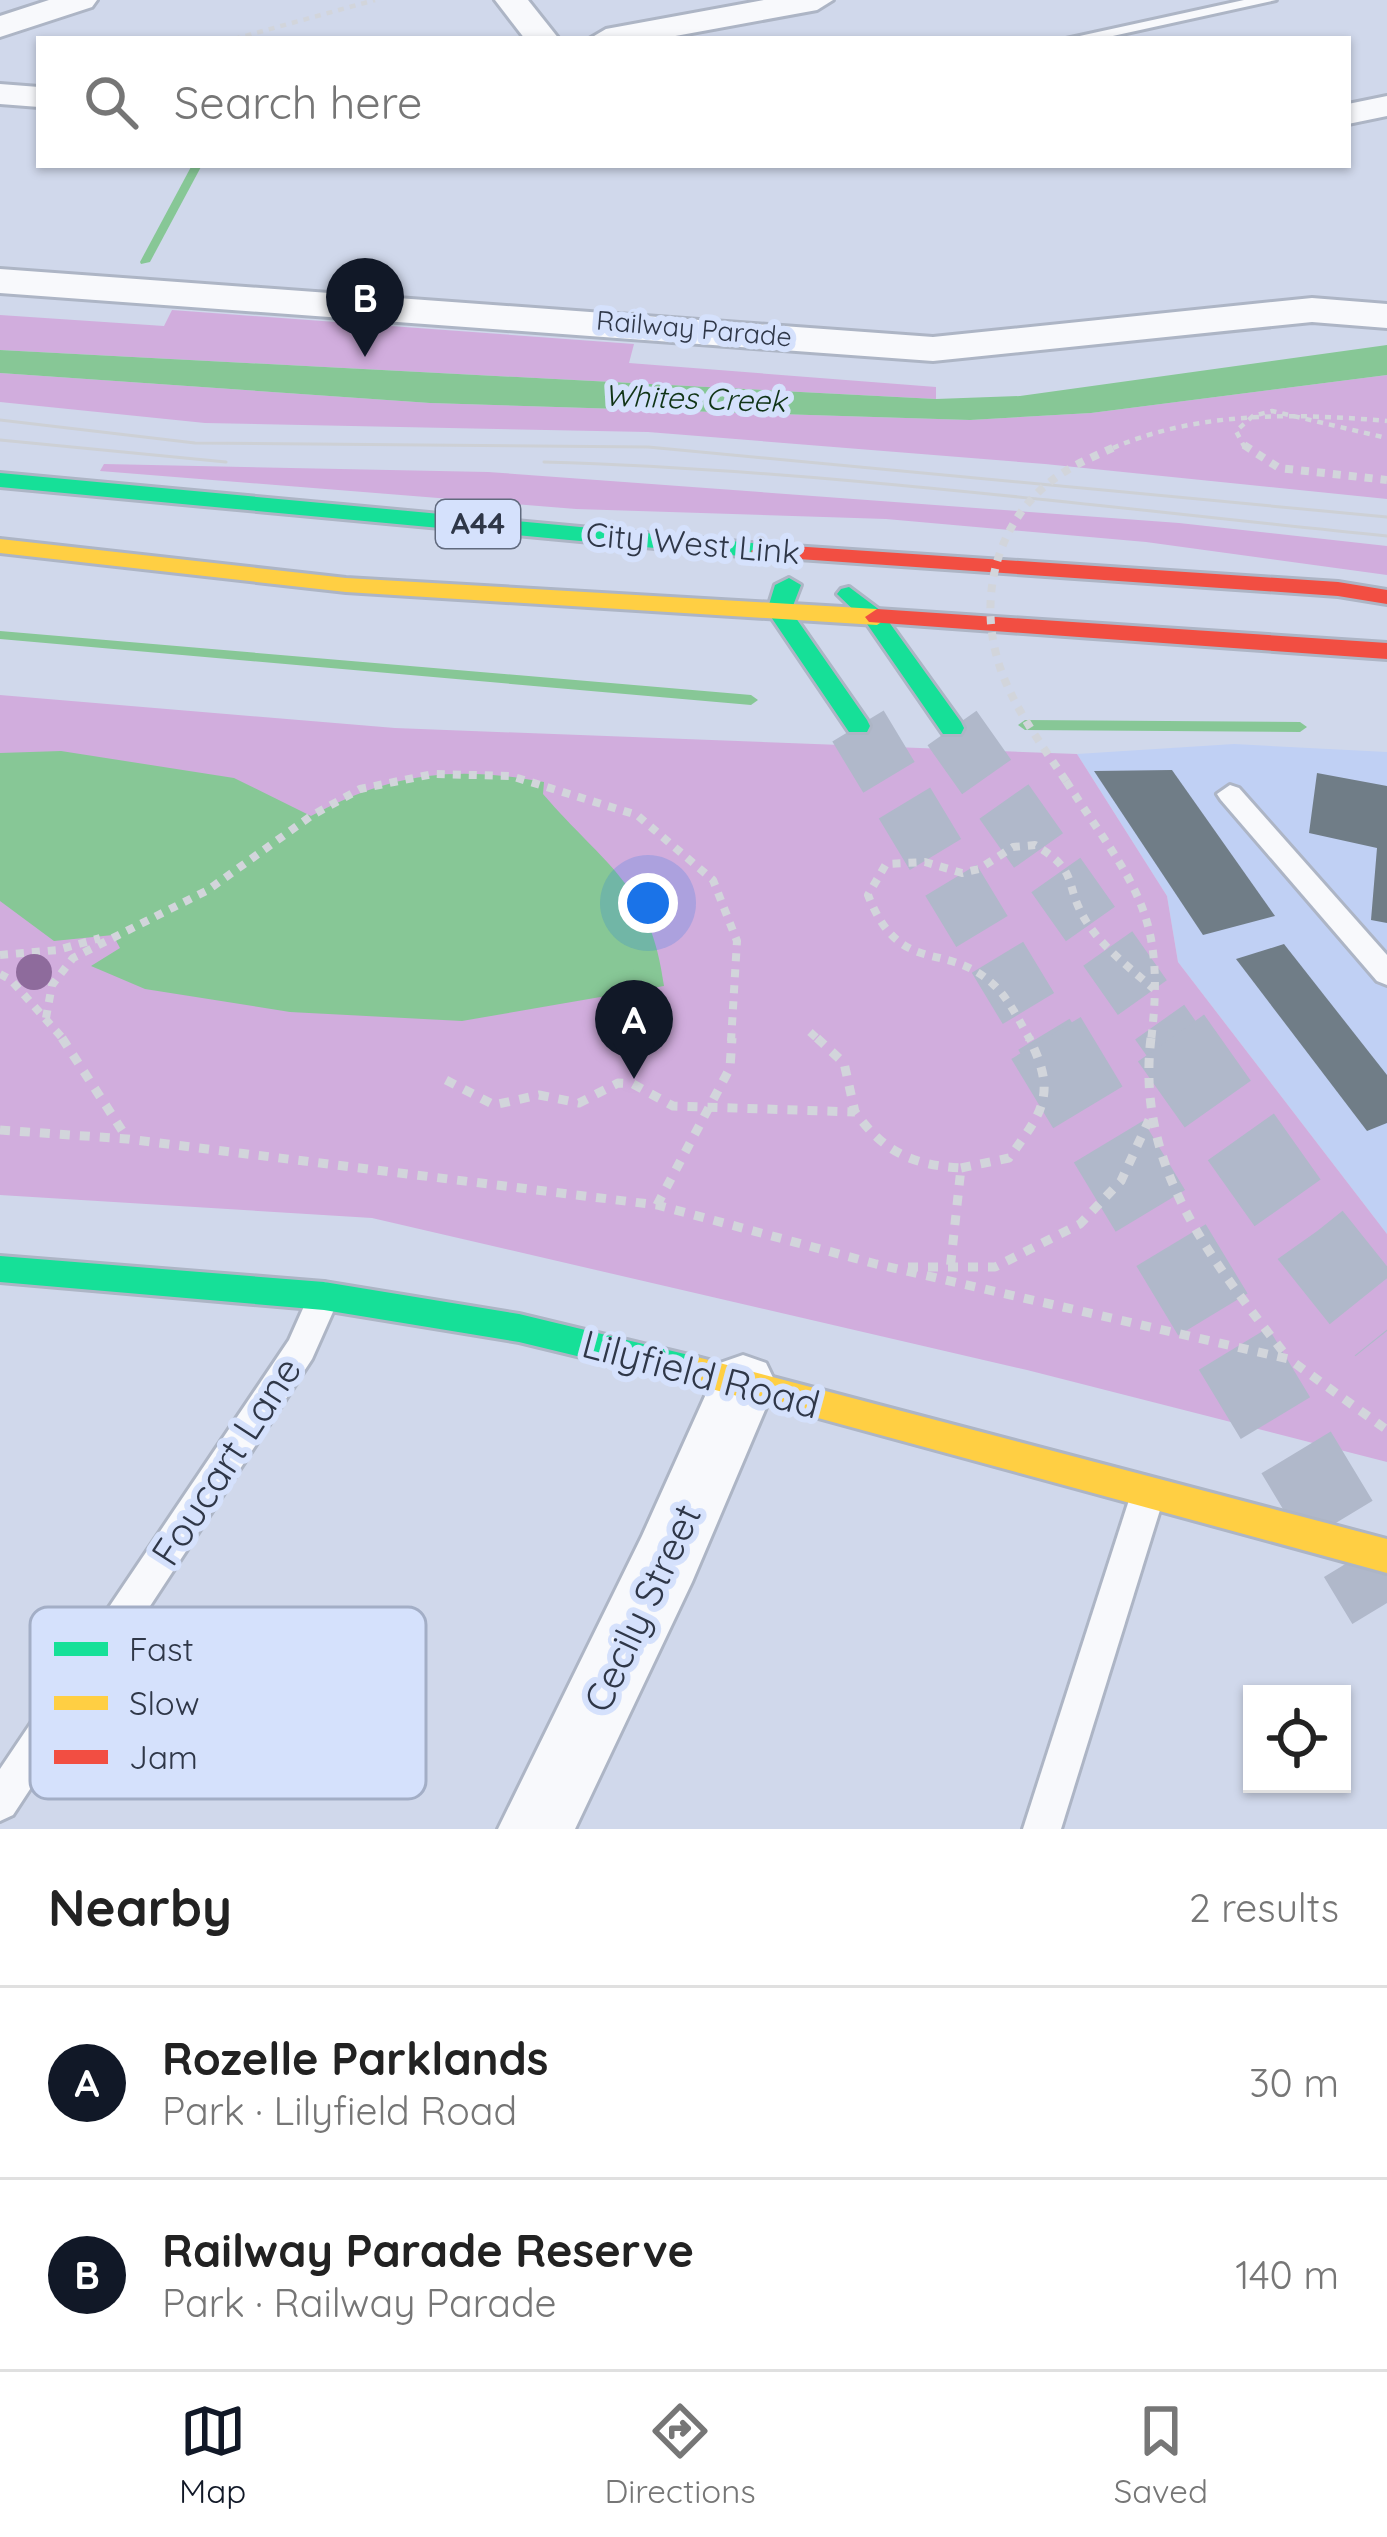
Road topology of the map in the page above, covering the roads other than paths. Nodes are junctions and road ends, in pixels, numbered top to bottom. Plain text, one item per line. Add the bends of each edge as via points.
1 (81, 0) edge
2 (512, 0) edge
3 (818, 0) edge
4 (1268, 0) edge
5 (0, 27) edge
6 (540, 36) edge
7 (622, 36) edge
8 (1089, 36) edge
9 (0, 94) edge
10 (36, 97) edge
11 (1387, 106) edge
12 (1351, 113) edge
13 (0, 281) edge
14 (1387, 316) edge
15 (0, 480) edge
16 (0, 547) edge
17 (761, 551) junction
18 (859, 557) junction
19 (815, 572) junction
20 (1387, 597) edge
21 (779, 611) junction
22 (873, 616) junction
23 (1052, 627) junction
24 (1387, 651) edge
25 (985, 657) dead end
26 (956, 678) dead end
27 (858, 726) tunnel mouth
28 (1229, 794) dead end
29 (1387, 974) edge
30 (0, 1269) edge
31 (324, 1297) junction
32 (743, 1384) junction
33 (1148, 1493) junction
34 (1387, 1556) edge
35 (130, 1607) edge
36 (30, 1757) edge
37 (0, 1802) edge
38 (536, 1829) edge
39 (1042, 1829) edge

1 - 5 street
2 - 6 street
3 - 7 street
4 - 8 lane
9 - 10 street
11 - 12 street
13 - 14 street, Railway Parade via 934,349 1312,310
15 - 17 main road, City West Link / A44
16 - 21 main road, City West Link / A44 via 224,573
17 - 18 main road, City West Link / A44
17 - 19 main road
18 - 19 main road
18 - 20 main road, City West Link / A44
19 - 21 main road via 783,590
19 - 22 main road
21 - 22 main road, City West Link / A44
21 - 27 main road
22 - 23 main road, City West Link / A44
22 - 26 main road via 952,728 948,693
23 - 24 main road, City West Link / A44
23 - 25 main road
28 - 29 lane
30 - 31 main road, Lilyfield Road
31 - 32 main road, Lilyfield Road via 519,1328
31 - 35 lane, Foucart Lane via 301,1349
32 - 33 main road, Lilyfield Road
32 - 38 street, Cecily Street
33 - 34 main road, Lilyfield Road
33 - 39 lane
36 - 37 lane, Foucart Lane

